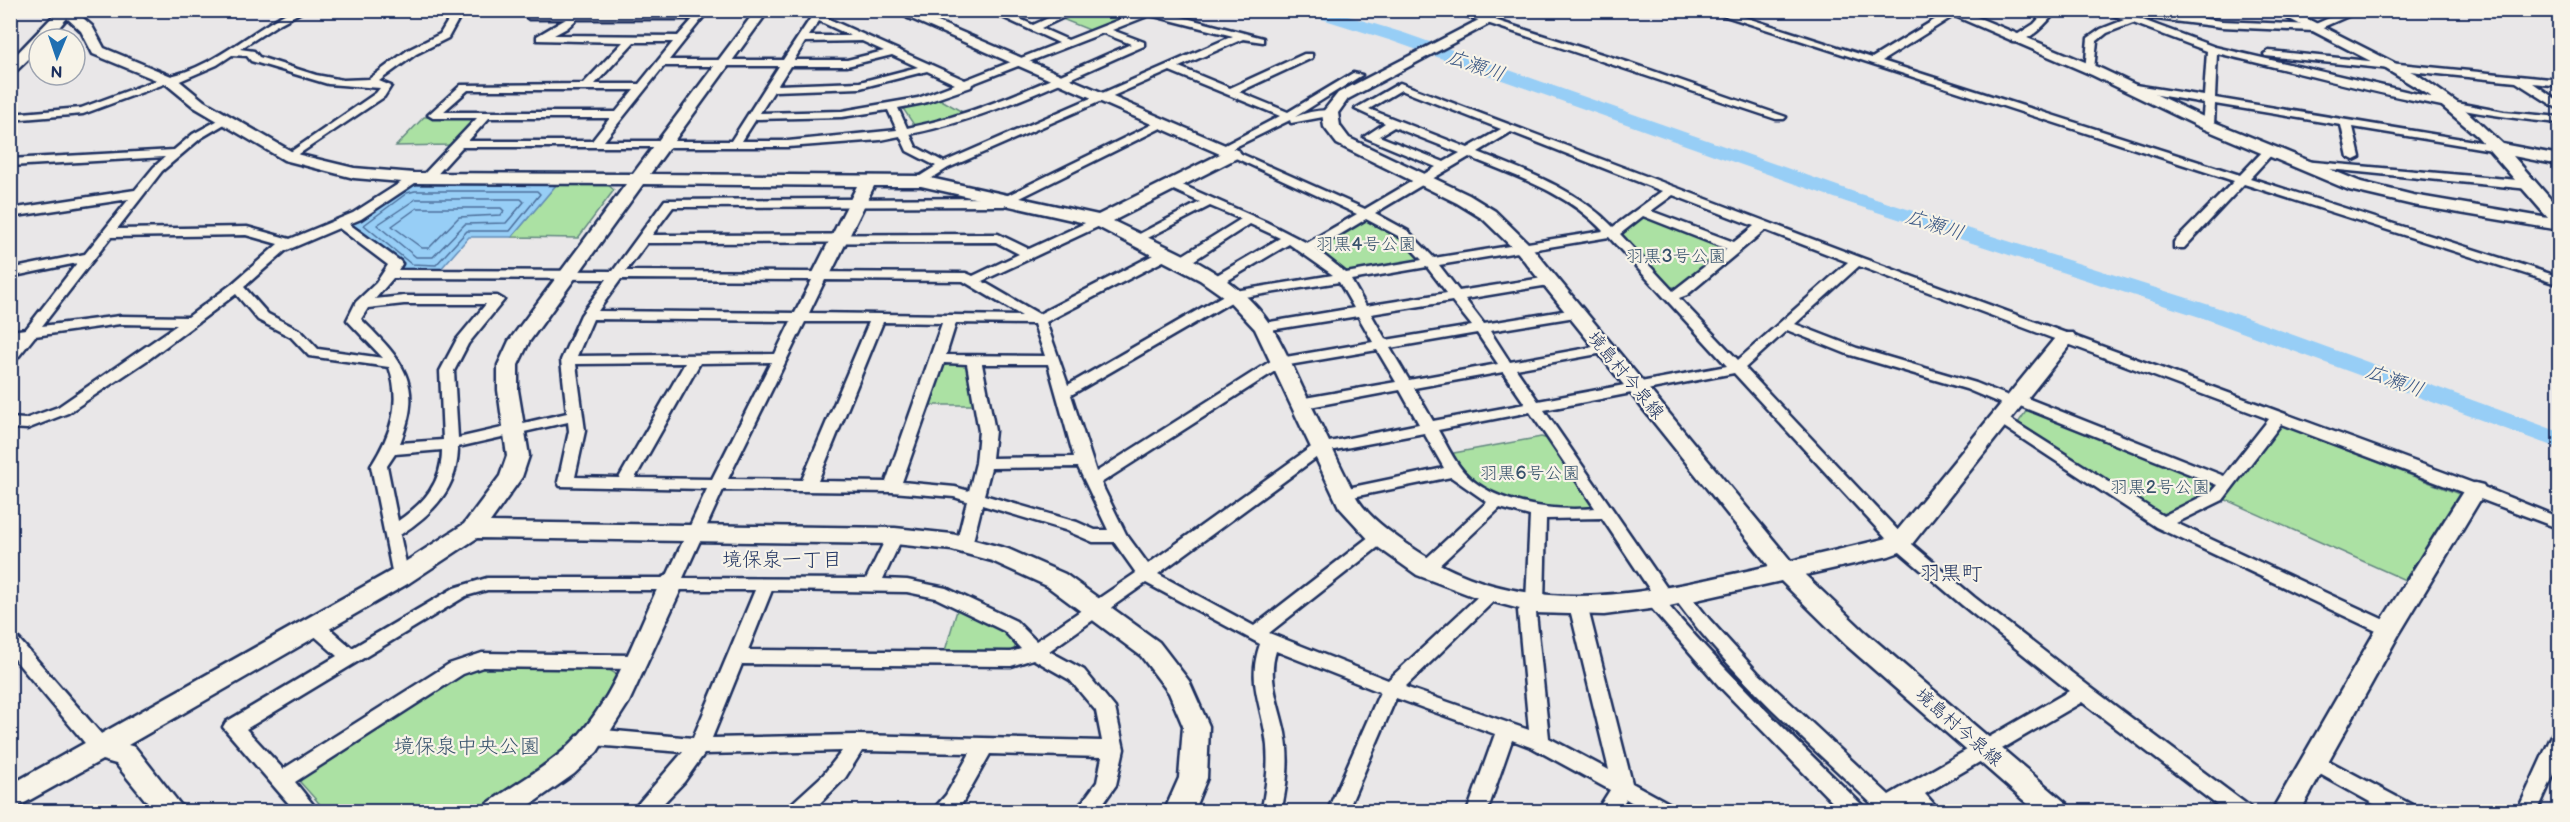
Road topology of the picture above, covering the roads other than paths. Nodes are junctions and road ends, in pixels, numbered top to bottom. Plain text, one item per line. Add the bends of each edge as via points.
1 (438, 10) edge
2 (764, 10) edge
3 (897, 10) edge
4 (933, 10) edge
5 (1076, 10) edge
6 (1452, 10) edge
7 (1509, 10) edge
8 (1710, 10) edge
9 (2053, 10) edge
10 (2106, 10) edge
11 (2278, 10) edge
12 (2358, 10) edge
13 (66, 11) edge
14 (292, 11) edge
15 (998, 11) edge
16 (524, 12) edge
17 (1950, 12) edge
18 (703, 13) edge
19 (820, 14) edge
20 (574, 16) junction
21 (2137, 17) edge
22 (913, 18) junction
23 (1481, 24) junction
24 (52, 27) edge
25 (1033, 28) junction
26 (2314, 28) junction
27 (1103, 30) junction
28 (1244, 35) junction
29 (631, 39) junction
30 (681, 39) junction
31 (803, 39) junction
32 (864, 39) junction
33 (1259, 40) dead end
34 (2016, 40) junction
35 (1069, 44) junction
36 (2212, 49) junction
37 (229, 52) junction
38 (892, 52) junction
39 (27, 53) edge
40 (1308, 56) dead end
41 (1873, 62) junction
42 (663, 63) junction
43 (725, 63) junction
44 (787, 63) junction
45 (1020, 64) junction
46 (2388, 65) junction
47 (928, 68) junction
48 (1171, 68) junction
49 (10, 69) edge
50 (2089, 69) junction
51 (1358, 75) dead end
52 (2519, 79) junction
53 (170, 80) junction
54 (1059, 80) junction
55 (372, 82) junction
56 (2559, 83) edge
57 (967, 85) junction
58 (586, 87) junction
59 (641, 87) junction
60 (2129, 87) junction
61 (771, 88) junction
62 (1230, 92) junction
63 (1100, 98) junction
64 (2209, 100) junction
65 (2452, 105) junction
66 (893, 108) junction
67 (2559, 108) edge
68 (1330, 113) junction
69 (486, 115) junction
70 (618, 115) junction
71 (752, 116) junction
72 (1289, 116) junction
73 (10, 117) edge
74 (1780, 117) dead end
75 (224, 120) junction
76 (2559, 120) edge
77 (1394, 122) junction
78 (2346, 123) junction
79 (1161, 124) junction
80 (2208, 125) junction
81 (1510, 128) junction
82 (906, 132) junction
83 (458, 144) junction
84 (595, 144) junction
85 (664, 144) junction
86 (734, 144) junction
87 (2498, 148) junction
88 (2270, 150) junction
89 (1469, 151) junction
90 (1228, 152) junction
91 (175, 153) junction
92 (290, 157) junction
93 (2354, 157) dead end
94 (2559, 160) edge
95 (10, 163) edge
96 (2303, 164) junction
97 (944, 166) junction
98 (1444, 166) junction
99 (421, 178) junction
100 (640, 179) junction
101 (869, 179) junction
102 (1424, 179) junction
103 (2242, 180) junction
104 (921, 181) junction
105 (1172, 184) junction
106 (2529, 185) junction
107 (1671, 190) junction
108 (141, 193) junction
109 (1004, 201) junction
110 (1209, 202) junction
111 (855, 203) junction
112 (1643, 212) junction
113 (10, 213) edge
114 (1367, 214) junction
115 (1248, 220) junction
116 (1100, 221) junction
117 (2559, 223) edge
118 (341, 225) junction
119 (1762, 226) junction
120 (110, 233) junction
121 (1613, 233) junction
122 (839, 237) junction
123 (643, 239) junction
124 (1288, 239) junction
125 (1134, 240) junction
126 (288, 243) junction
127 (2179, 245) dead end
128 (1308, 248) junction
129 (1737, 248) junction
130 (1524, 249) junction
131 (1029, 254) junction
132 (90, 257) junction
133 (1172, 259) junction
134 (1857, 261) junction
135 (1431, 262) junction
136 (10, 273) edge
137 (391, 274) junction
138 (821, 274) junction
139 (567, 275) junction
140 (617, 275) junction
141 (1342, 276) junction
142 (974, 280) junction
143 (1549, 281) junction
144 (2559, 281) edge
145 (1215, 282) junction
146 (237, 287) junction
147 (1234, 295) junction
148 (1454, 295) junction
149 (1672, 296) junction
150 (360, 305) junction
151 (1363, 310) junction
152 (1575, 313) junction
153 (588, 315) junction
154 (800, 317) junction
155 (878, 318) junction
156 (950, 319) junction
157 (1039, 320) junction
158 (192, 321) junction
159 (1786, 325) junction
160 (1264, 327) junction
161 (1481, 329) junction
162 (30, 333) junction
163 (10, 335) edge
164 (2066, 337) junction
165 (1383, 346) junction
166 (1604, 349) junction
167 (10, 358) edge
168 (779, 358) junction
169 (695, 359) junction
170 (938, 359) junction
171 (567, 360) junction
172 (974, 360) junction
173 (1054, 360) junction
174 (1279, 362) junction
175 (395, 364) junction
176 (1505, 367) junction
177 (1737, 368) junction
178 (1405, 385) junction
179 (1636, 387) junction
180 (1063, 394) junction
181 (1299, 404) junction
182 (1533, 407) junction
183 (2010, 408) junction
184 (573, 416) junction
185 (2278, 416) junction
186 (10, 423) edge
187 (1429, 428) junction
188 (514, 430) junction
189 (451, 444) junction
190 (1319, 447) junction
191 (390, 449) junction
192 (1083, 462) junction
193 (984, 463) junction
194 (1454, 471) junction
195 (1092, 481) junction
196 (624, 483) junction
197 (2228, 483) junction
198 (718, 485) junction
199 (808, 486) junction
200 (892, 487) junction
201 (2475, 490) junction
202 (1343, 494) junction
203 (977, 497) junction
204 (1497, 502) junction
205 (1608, 512) junction
206 (1538, 515) junction
207 (2162, 523) junction
208 (2559, 524) edge
209 (472, 530) junction
210 (694, 532) junction
211 (391, 534) junction
212 (1119, 536) junction
213 (895, 537) junction
214 (1380, 537) junction
215 (1900, 543) junction
216 (964, 545) junction
217 (1425, 569) junction
218 (1785, 570) junction
219 (1146, 575) junction
220 (400, 577) junction
221 (672, 583) junction
222 (766, 584) junction
223 (872, 584) junction
224 (1492, 593) junction
225 (1666, 597) junction
226 (1535, 604) junction
227 (1578, 606) junction
228 (1097, 610) junction
229 (315, 626) junction
230 (2389, 630) junction
231 (1263, 638) junction
232 (10, 641) edge
233 (1035, 651) junction
234 (350, 657) junction
235 (736, 657) junction
236 (634, 662) junction
237 (1391, 688) junction
238 (2083, 692) junction
239 (1506, 731) junction
240 (593, 737) junction
241 (2559, 738) edge
242 (1539, 742) junction
243 (856, 743) junction
244 (699, 746) junction
245 (984, 747) junction
246 (102, 749) junction
247 (1114, 749) junction
248 (1986, 750) junction
249 (2316, 762) junction
250 (282, 780) junction
251 (1623, 788) junction
252 (1910, 793) junction
253 (10, 800) edge
254 (1881, 808) edge
255 (1274, 811) edge
256 (172, 812) edge
257 (309, 812) edge
258 (497, 812) edge
259 (641, 812) edge
260 (796, 812) edge
261 (941, 812) edge
262 (1085, 812) edge
263 (1178, 812) edge
264 (1337, 812) edge
265 (1477, 812) edge
266 (1606, 812) edge
267 (1667, 812) edge
268 (1856, 812) edge
269 (1931, 812) edge
270 (2057, 812) edge
271 (2242, 812) edge
272 (2285, 812) edge
273 (2407, 812) edge
274 (2527, 812) edge

1 - 55 street via 454,18 444,36 412,52
2 - 43 street
3 - 22 street
4 - 22 street
5 - 25 street
6 - 23 street
7 - 23 street
8 - 41 street
9 - 34 street
10 - 21 street
11 - 26 street
12 - 26 street
13 - 24 street
13 - 53 street via 87,29 98,51
14 - 37 street
15 - 25 street
16 - 20 street via 529,16
17 - 34 street
17 - 41 street
18 - 20 street
18 - 30 street
19 - 31 street
19 - 32 street
20 - 29 street via 541,38
21 - 26 street
21 - 36 street
21 - 50 street via 2092,40
22 - 45 street
23 - 68 street via 1343,96
23 - 74 street via 1626,65
25 - 35 street
26 - 46 street
27 - 28 street via 1149,12
27 - 35 street
27 - 54 street via 1140,44
28 - 33 street
28 - 48 street
29 - 30 street
29 - 58 street
30 - 42 street
31 - 32 street
31 - 44 street
32 - 38 street
34 - 50 street
35 - 45 street
36 - 46 street
36 - 64 street
36 - 65 street
37 - 53 street via 213,63
37 - 55 street via 250,53 255,59 331,81
38 - 44 street via 847,63
38 - 47 street
39 - 49 street
40 - 62 street
41 - 103 street
42 - 43 street
42 - 59 street
43 - 44 street
43 - 85 street
44 - 61 street
45 - 54 street
45 - 57 street
46 - 52 street
46 - 65 street
47 - 57 street
47 - 61 street via 860,85
48 - 62 street
48 - 63 street
50 - 60 street
51 - 72 street
52 - 56 street
52 - 67 street
53 - 73 street via 83,111
53 - 75 street
54 - 63 street
54 - 82 street via 977,113
55 - 92 street via 386,88 357,113
57 - 66 street
58 - 59 street
58 - 69 street via 465,87 434,115
59 - 70 street
60 - 64 street
60 - 80 street
61 - 71 street
62 - 72 street
63 - 79 street
63 - 97 street
64 - 78 street
64 - 80 street
65 - 76 street
65 - 87 street
66 - 71 street via 831,115
66 - 82 street
68 - 90 street via 1303,117
68 - 102 street, 境島村今泉線 via 1332,127 1343,141
69 - 70 street
69 - 83 street
70 - 84 street
71 - 86 street
72 - 90 street
75 - 91 street
75 - 92 street
77 - 81 street via 1360,109 1400,86
77 - 89 street
77 - 98 street via 1370,137
78 - 87 street
78 - 93 street
79 - 90 street
79 - 109 street
80 - 88 street
81 - 89 street
81 - 107 street
82 - 86 street via 833,143
82 - 97 street via 911,149
83 - 84 street
83 - 99 street
84 - 85 street
85 - 86 street
85 - 100 street
87 - 94 street
87 - 106 street
88 - 96 street
88 - 103 street
89 - 98 street
89 - 121 street via 1558,190 1593,213
90 - 105 street
90 - 114 street
91 - 95 street
91 - 108 street
92 - 99 street via 354,173
96 - 106 street
96 - 117 street via 2378,193
97 - 104 street
98 - 102 street
99 - 100 street
99 - 118 street
100 - 101 street
100 - 139 street
101 - 104 street
101 - 111 street
102 - 114 street
102 - 130 street, 境島村今泉線 via 1489,215
103 - 127 street
103 - 144 street
104 - 109 street
105 - 110 street
105 - 116 street
106 - 117 street
107 - 112 street
107 - 119 street
108 - 113 street
108 - 120 street
109 - 111 street
109 - 116 street
110 - 115 street
110 - 125 street
111 - 122 street
111 - 123 street via 669,203
112 - 121 street
112 - 129 street
114 - 128 street
114 - 135 street via 1404,234
115 - 124 street
115 - 133 street
116 - 125 street
116 - 131 street
118 - 126 street
118 - 137 street via 395,264
119 - 129 street
119 - 134 street
120 - 126 street via 247,231
120 - 132 street
121 - 130 street
121 - 149 street
122 - 123 street
122 - 131 street via 998,238
122 - 138 street
123 - 140 street
124 - 128 street
124 - 145 street
125 - 133 street
126 - 146 street
128 - 141 street
129 - 149 street
130 - 135 street
130 - 143 street, 境島村今泉線
131 - 142 street
132 - 136 street
132 - 162 street
133 - 145 street
133 - 157 street
134 - 159 street
134 - 164 street
135 - 141 street
135 - 148 street
137 - 139 street
137 - 150 street
138 - 140 street
138 - 142 street
138 - 154 street
139 - 140 street
139 - 188 street via 519,341 508,364
140 - 153 street
141 - 147 street
141 - 151 street
142 - 157 street
143 - 148 street
143 - 152 street, 境島村今泉線
145 - 147 street
146 - 158 street
146 - 175 street via 263,317 296,334 314,352
147 - 160 street
147 - 180 street
148 - 151 street
148 - 161 street
149 - 177 street
150 - 175 street via 354,320
150 - 189 street via 404,300 497,300 456,351 447,373
151 - 160 street
151 - 165 street
152 - 161 street
152 - 166 street, 境島村今泉線
153 - 154 street
153 - 171 street
154 - 155 street
154 - 168 street
155 - 156 street
155 - 199 street
156 - 157 street
156 - 170 street
157 - 173 street
158 - 162 street via 120,320
158 - 186 street via 63,410 27,424
159 - 177 street
159 - 183 street via 1852,351 1971,386
160 - 174 street
161 - 165 street
161 - 176 street
162 - 163 street
162 - 167 street
164 - 183 street
164 - 185 street
165 - 174 street
165 - 178 street
166 - 176 street
166 - 179 street, 境島村今泉線
168 - 169 street
168 - 198 street
169 - 171 street
169 - 196 street
170 - 172 street
170 - 200 street
171 - 184 street
172 - 173 street
172 - 193 street via 987,431
173 - 180 street
174 - 181 street
174 - 195 street
175 - 191 street via 404,402 400,427
176 - 178 street
176 - 182 street
177 - 179 street
177 - 215 street
178 - 181 street
178 - 187 street
179 - 182 street
179 - 218 street, 境島村今泉線
180 - 192 street
181 - 190 street
182 - 187 street
182 - 205 street
183 - 197 street
183 - 207 street
183 - 215 street
184 - 188 street
184 - 196 street via 577,431 566,482
185 - 197 street
185 - 201 street
187 - 190 street
187 - 194 street
188 - 189 street
188 - 209 street via 518,456 511,477
189 - 191 street
189 - 211 street via 451,465 444,488 421,514
190 - 202 street
190 - 219 street
191 - 211 street via 379,466
192 - 193 street
192 - 195 street
193 - 203 street
194 - 202 street
194 - 204 street
195 - 212 street
196 - 198 street
197 - 207 street via 2217,496
198 - 199 street
198 - 210 street
199 - 200 street
200 - 203 street
201 - 208 street
201 - 230 street
202 - 214 street
203 - 212 street via 1093,536
203 - 216 street
204 - 206 street
204 - 217 street
205 - 206 street via 1562,517
205 - 225 street
206 - 226 street
207 - 230 street
209 - 210 street
209 - 220 street
210 - 213 street
210 - 221 street
211 - 220 street
212 - 219 street
213 - 216 street
213 - 223 street
214 - 217 street
214 - 231 street
215 - 218 street
215 - 238 street
216 - 228 street via 1000,555 1056,580
217 - 224 street
218 - 225 street
218 - 248 street, 境島村今泉線 via 1855,638
219 - 228 street
219 - 231 street
220 - 229 street
221 - 222 street
221 - 234 street via 474,586
221 - 236 street
222 - 223 street
222 - 235 street
223 - 233 street via 940,592 1010,626
224 - 226 street
224 - 237 street
225 - 227 street
225 - 254 street via 1698,619
225 - 268 street via 1690,644
226 - 227 street
226 - 242 street via 1527,611
227 - 251 street
228 - 233 street
228 - 263 street via 1150,649 1180,688 1196,726 1193,778
229 - 234 street
229 - 246 street
230 - 249 street
231 - 237 street
231 - 255 street via 1261,685 1276,734
232 - 246 street
233 - 235 street via 1011,660
233 - 247 street via 1077,675 1105,708
234 - 250 street via 233,727
235 - 244 street
236 - 240 street
236 - 250 street via 482,660 464,666
237 - 239 street
237 - 264 street
238 - 248 street
238 - 271 street
239 - 242 street
239 - 265 street
240 - 244 street
240 - 258 street via 574,759
241 - 274 street
242 - 251 street
243 - 244 street
243 - 245 street
243 - 260 street via 849,760
244 - 259 street via 678,776
245 - 247 street
245 - 261 street via 953,801
246 - 253 street
246 - 256 street via 126,755
247 - 262 street via 1106,785
248 - 252 street
248 - 270 street, 境島村今泉線
249 - 272 street
249 - 273 street
250 - 257 street
251 - 266 street
251 - 267 street
252 - 254 street
252 - 269 street

